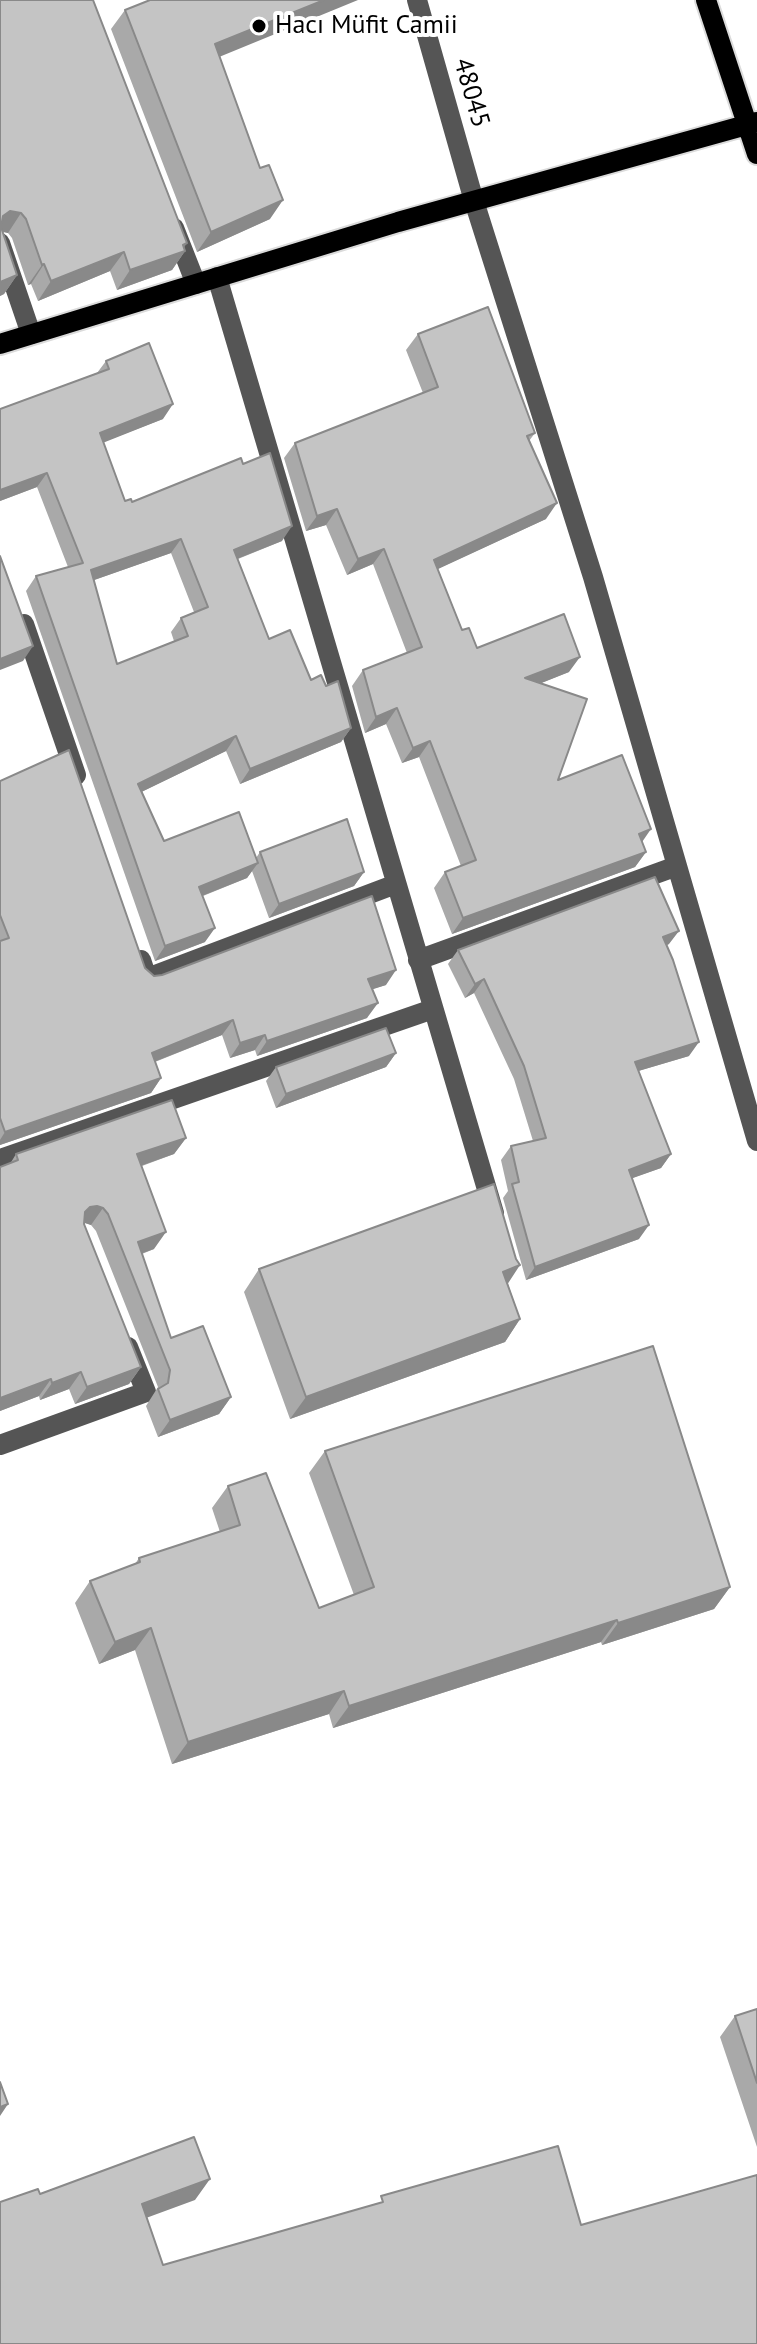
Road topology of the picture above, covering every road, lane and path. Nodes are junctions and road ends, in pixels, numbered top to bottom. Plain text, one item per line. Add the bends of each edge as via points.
1 (417, 0) edge
2 (706, 0) edge
3 (752, 124) edge
4 (757, 154) edge
5 (474, 201) junction
6 (168, 213) edge
7 (0, 243) edge
8 (217, 277) junction
9 (196, 284) junction
10 (31, 334) junction
11 (0, 344) edge
12 (16, 601) edge
13 (84, 797) edge
14 (677, 866) junction
15 (396, 884) junction
16 (137, 948) edge
17 (418, 960) junction
18 (433, 1009) junction
19 (757, 1141) edge
20 (0, 1159) edge
21 (500, 1233) edge
22 (124, 1335) edge
23 (1, 1441) edge

1 - 5 street, 48045
2 - 3 main road
3 - 4 main road
3 - 5 main road
5 - 8 main road
5 - 14 street, 48045 via 593,577
6 - 9 street
7 - 10 street
8 - 9 main road
8 - 15 street
9 - 10 main road
10 - 11 main road
12 - 13 street
14 - 17 street
14 - 19 street, 48045
15 - 16 street via 147,978
15 - 17 street
17 - 18 street
18 - 20 street
18 - 21 street
22 - 23 street via 146,1392

